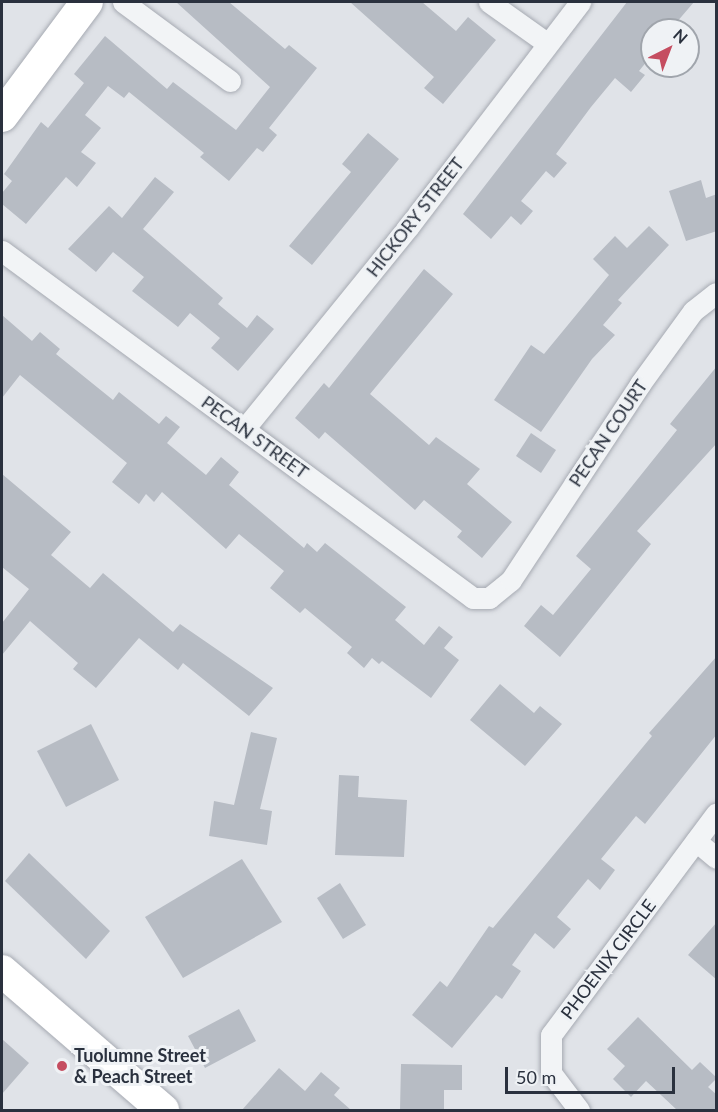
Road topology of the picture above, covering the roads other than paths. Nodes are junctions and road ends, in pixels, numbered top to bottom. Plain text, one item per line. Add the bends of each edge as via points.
1 (87, 2) edge
2 (123, 2) edge
3 (489, 2) edge
4 (580, 2) edge
5 (548, 45) junction
6 (230, 81) dead end
7 (2, 116) edge
8 (2, 251) edge
9 (717, 293) edge
10 (245, 428) junction
11 (509, 581) joint
12 (717, 814) edge
13 (696, 841) junction
14 (717, 858) edge
15 (2, 973) edge
16 (163, 1110) edge
17 (579, 1110) edge

1 - 7 main road
2 - 6 street
3 - 5 street
4 - 5 street, HICKORY STREET
5 - 10 street, HICKORY STREET
8 - 10 street, PECAN STREET
9 - 11 street, PECAN COURT via 693,311 640,384
10 - 11 street, PECAN STREET via 420,563 473,598 489,598
12 - 13 street, PHOENIX CIRCLE
13 - 14 street
13 - 17 street, PHOENIX CIRCLE via 551,1035 551,1073
15 - 16 main road

